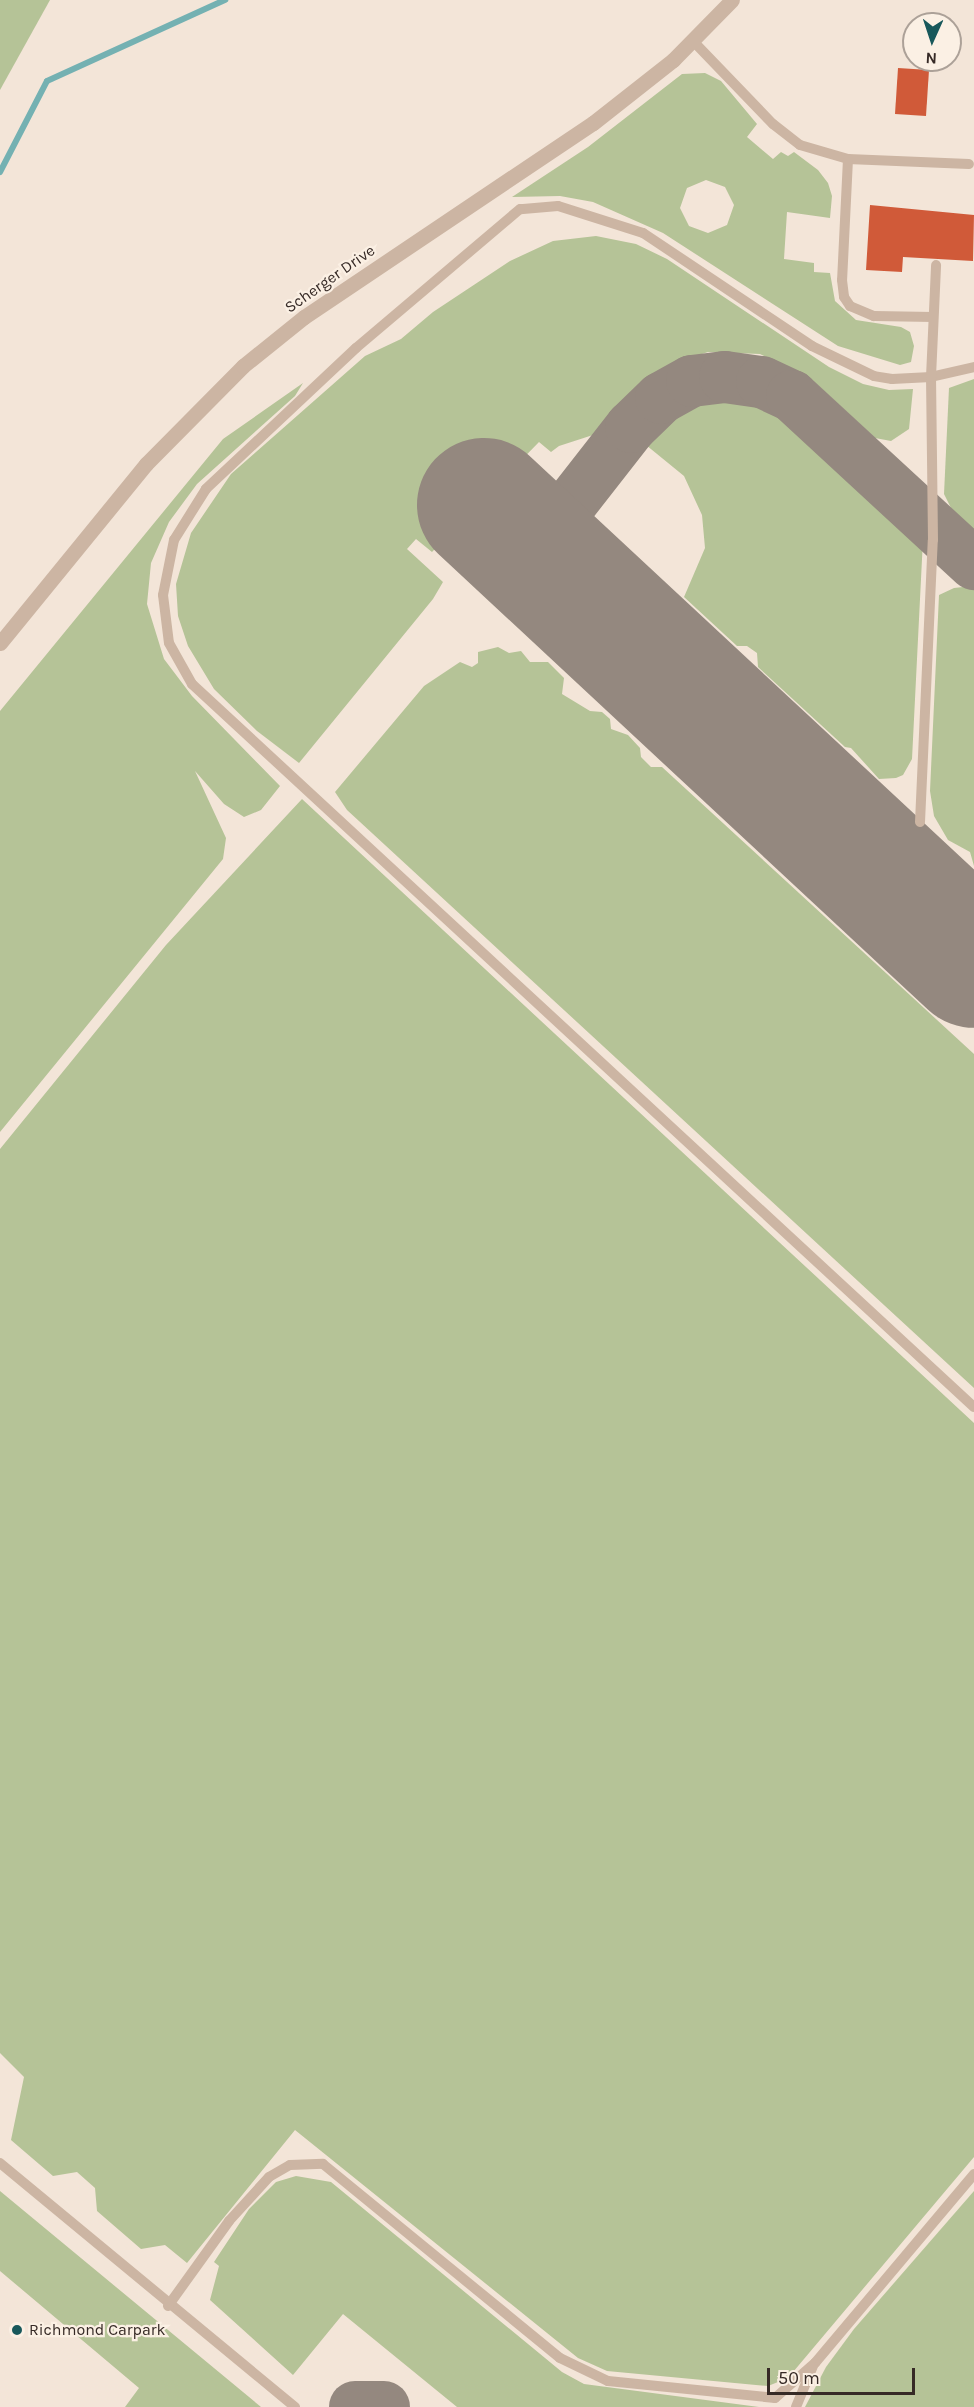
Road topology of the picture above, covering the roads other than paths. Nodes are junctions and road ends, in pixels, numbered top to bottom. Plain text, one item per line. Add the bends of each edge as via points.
1 (732, 0) edge
2 (693, 40) junction
3 (849, 159) junction
4 (969, 164) dead end
5 (936, 265) dead end
6 (933, 317) junction
7 (974, 367) edge
8 (931, 376) junction
9 (0, 643) edge
10 (920, 822) dead end
11 (974, 1407) edge
12 (0, 2163) edge
13 (974, 2174) edge
14 (168, 2306) junction
15 (814, 2363) junction
16 (295, 2407) edge
17 (796, 2407) edge

1 - 2 street, Scherger Drive
2 - 3 lane via 790,139 821,154
2 - 9 street, Scherger Drive via 593,123 304,317 243,366 146,464
3 - 4 lane
3 - 6 lane via 844,297 850,306 874,316
5 - 6 lane
6 - 8 lane
7 - 8 lane
8 - 10 lane via 933,540
8 - 11 lane via 892,379 847,366 644,233 558,206 520,208 356,348 206,489 174,540 163,594 169,643 192,684
12 - 14 lane
13 - 15 lane
14 - 15 lane via 229,2221 269,2177 290,2165 323,2164 560,2358 608,2381 775,2398
14 - 16 lane
15 - 17 lane

